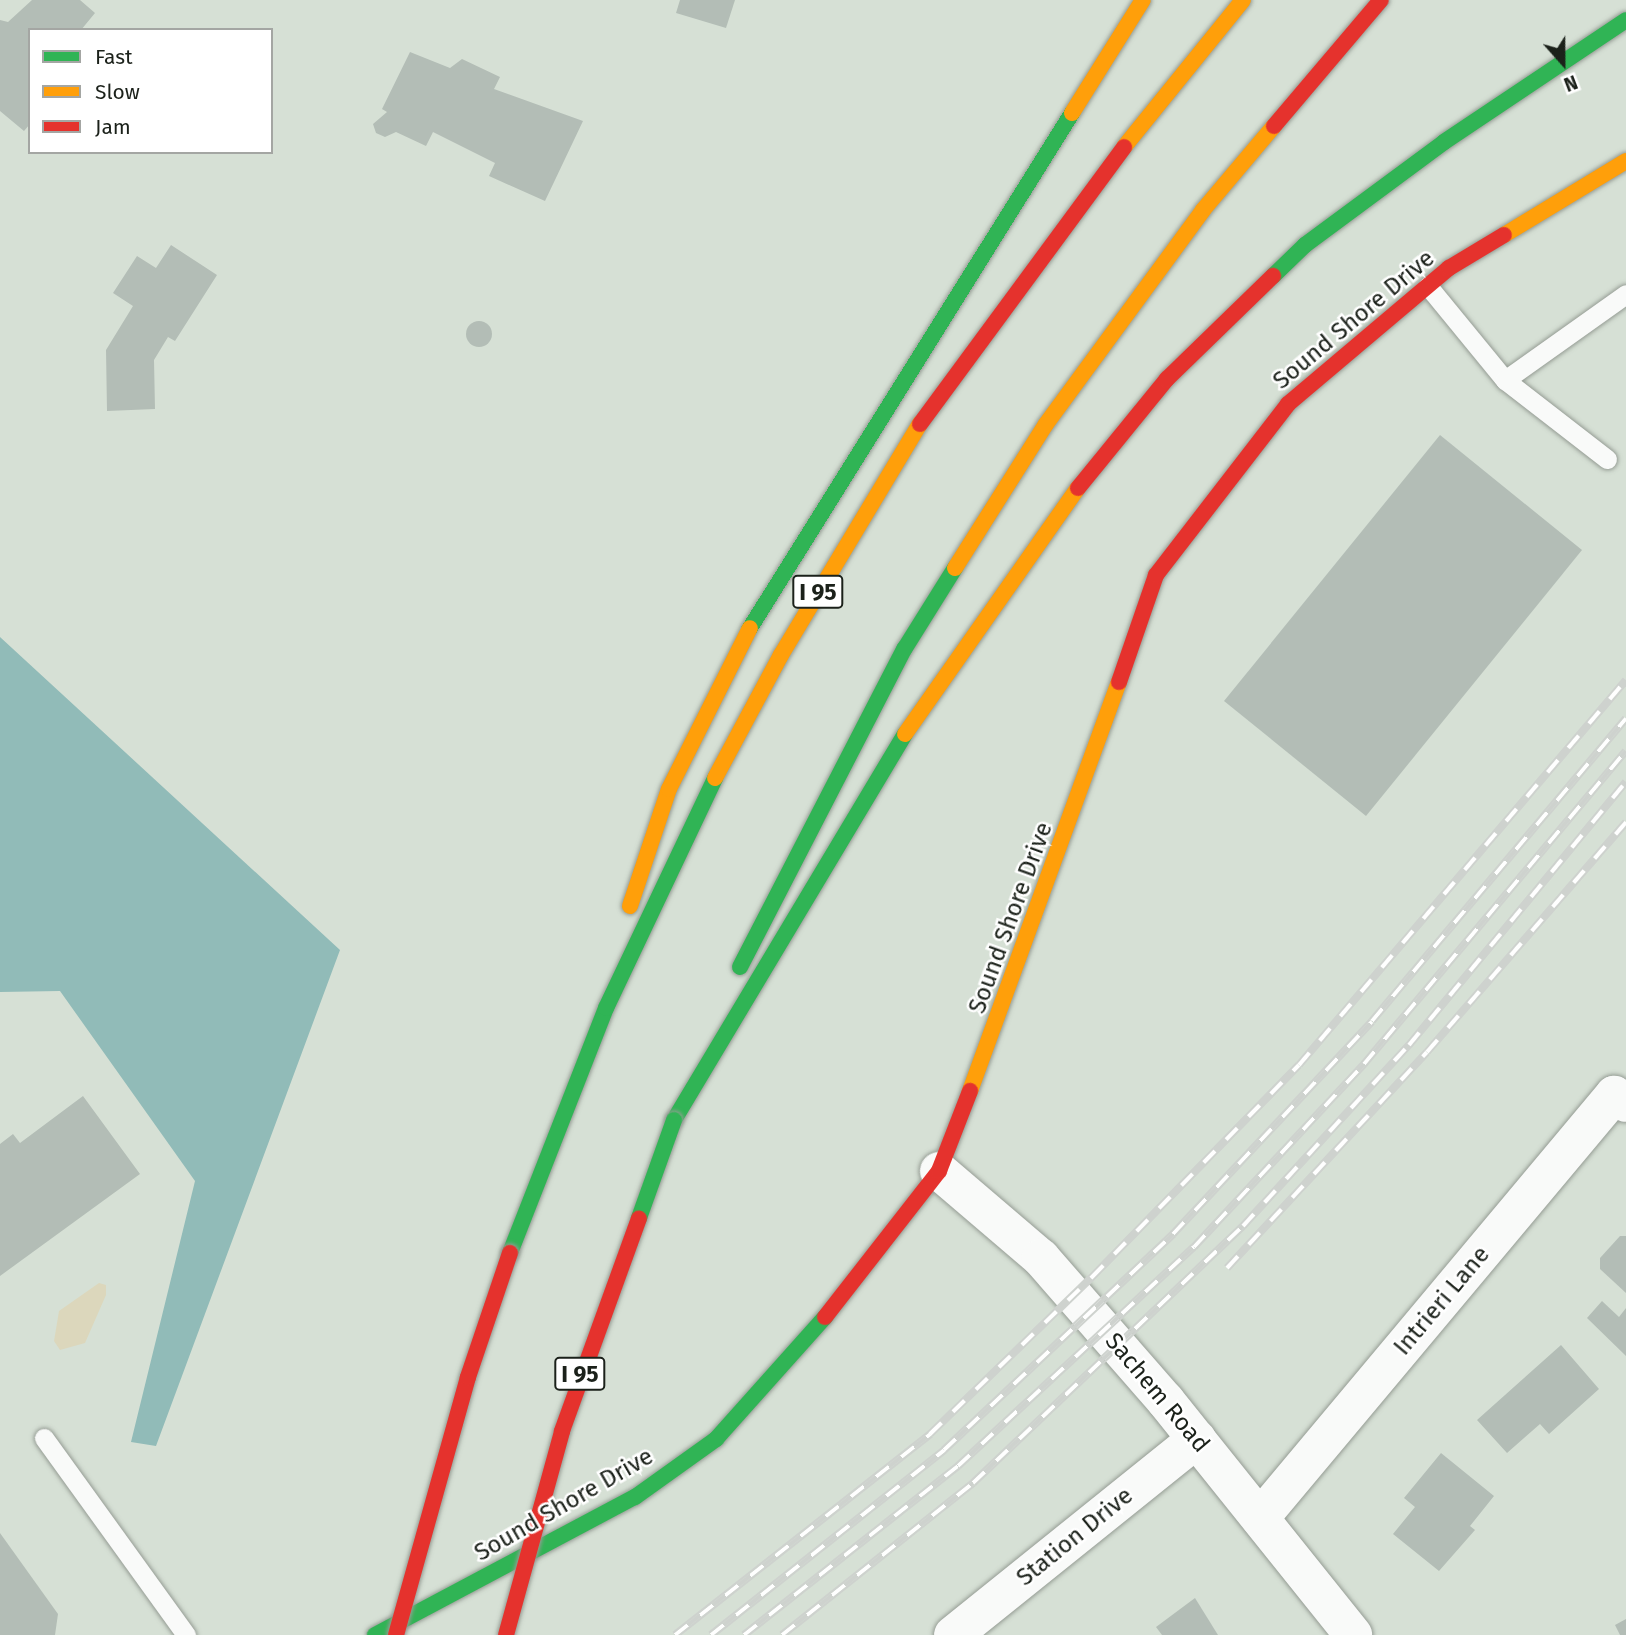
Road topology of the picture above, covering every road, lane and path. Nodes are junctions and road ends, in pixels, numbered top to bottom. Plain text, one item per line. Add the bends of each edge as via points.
1 (1143, 0) edge
2 (1242, 0) edge
3 (1381, 0) edge
4 (1626, 20) edge
5 (1626, 161) edge
6 (1428, 286) junction
7 (1626, 294) edge
8 (1505, 380) junction
9 (1607, 459) dead end
10 (1626, 1103) edge
11 (674, 1120) junction
12 (556, 1131) junction
13 (939, 1171) junction
14 (44, 1438) dead end
15 (1197, 1439) junction
16 (1260, 1518) junction
17 (186, 1635) edge
18 (375, 1635) edge
19 (396, 1635) edge
20 (506, 1635) edge
21 (953, 1635) edge
22 (1353, 1635) edge

1 - 12 main road via 860,444 746,634 669,789
2 - 12 main road, I 95 via 1144,118 993,318 849,539 718,771 606,1008
3 - 11 main road, I 95 via 1203,210 1032,446 880,693 728,993
4 - 11 main road via 1444,142 1305,245 1235,307 1157,389 1042,532 926,698
5 - 6 main road, Sound Shore Drive
6 - 8 lane
6 - 13 main road, Sound Shore Drive via 1288,404 1156,575 1038,916
7 - 8 lane
8 - 9 lane
10 - 16 street, Intrieri Lane via 1614,1095
11 - 20 main road, I 95, bridge via 566,1418
12 - 19 main road, I 95, bridge via 510,1253 442,1466
13 - 15 street, Sachem Road via 1041,1258
13 - 18 main road, Sound Shore Drive via 790,1362 716,1439 635,1497
14 - 17 lane
15 - 16 street, Sachem Road
15 - 21 street, Station Drive
16 - 22 street, Sachem Road

